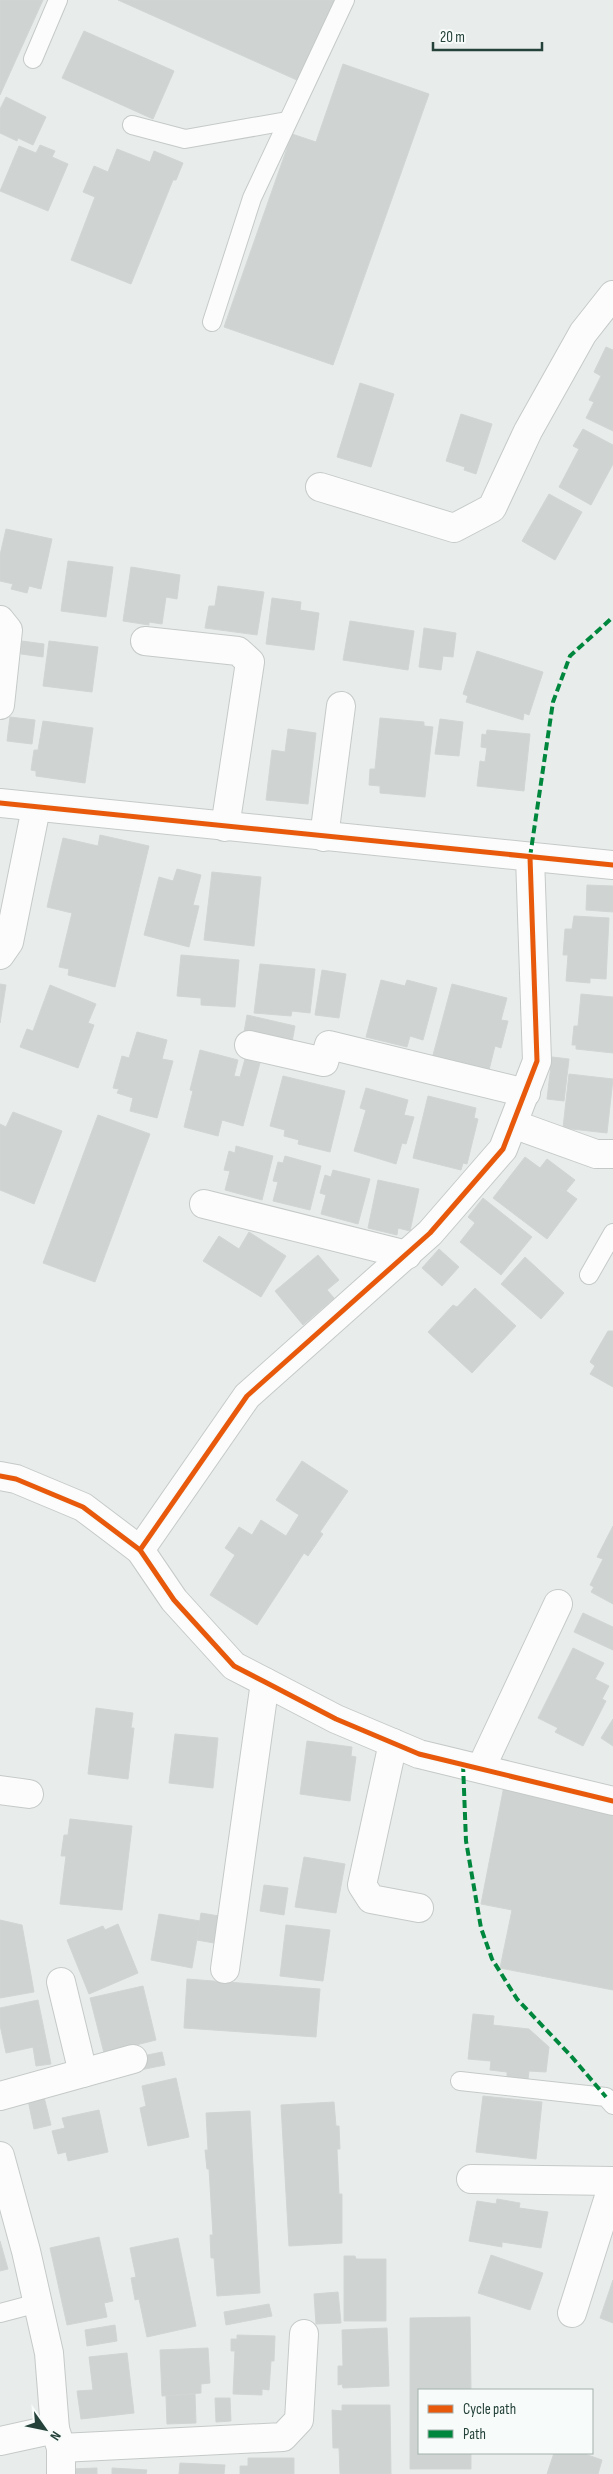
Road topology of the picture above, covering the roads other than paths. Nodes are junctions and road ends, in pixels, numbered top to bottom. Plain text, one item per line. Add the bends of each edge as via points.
1 (58, 0) edge
2 (345, 0) edge
3 (33, 58) dead end
4 (288, 121) junction
5 (132, 125) dead end
6 (613, 295) edge
7 (212, 322) dead end
8 (320, 487) dead end
9 (0, 620) edge
10 (145, 641) dead end
11 (0, 705) edge
12 (341, 706) dead end
13 (0, 803) edge
14 (36, 808) junction
15 (225, 827) junction
16 (324, 837) junction
17 (530, 857) junction
18 (613, 865) edge
19 (0, 955) edge
20 (249, 1044) dead end
21 (526, 1093) junction
22 (513, 1124) junction
23 (613, 1154) edge
24 (204, 1204) dead end
25 (613, 1233) edge
26 (407, 1255) junction
27 (589, 1276) dead end
28 (0, 1476) edge
29 (140, 1550) junction
30 (558, 1604) dead end
31 (265, 1682) junction
32 (393, 1743) junction
33 (481, 1768) junction
34 (0, 1790) edge
35 (30, 1794) dead end
36 (613, 1801) edge
37 (419, 1908) dead end
38 (224, 1969) dead end
39 (61, 1982) dead end
40 (133, 2059) dead end
41 (82, 2073) junction
42 (460, 2081) dead end
43 (0, 2096) edge
44 (613, 2105) edge
45 (0, 2156) edge
46 (471, 2179) dead end
47 (613, 2183) edge
48 (38, 2303) junction
49 (0, 2313) edge
50 (572, 2313) dead end
51 (304, 2334) dead end
52 (0, 2441) edge
53 (59, 2450) edge

1 - 3 lane
2 - 4 lane
4 - 5 lane via 185,139
4 - 7 lane via 252,198
6 - 8 street via 579,341 528,430 492,508 454,528
9 - 11 street via 8,630
10 - 15 street via 238,651 250,662
12 - 16 street
13 - 14 street
14 - 15 street
14 - 19 street via 9,942
15 - 16 street
16 - 17 street
17 - 18 street
17 - 21 street via 538,1061
20 - 21 street via 324,1062 329,1046
21 - 22 street
22 - 23 street via 596,1154
22 - 26 street via 503,1149
24 - 26 street
25 - 27 lane
26 - 29 street via 247,1396
28 - 29 street via 16,1479 83,1507
29 - 31 street via 174,1600 234,1666
30 - 33 street
31 - 32 street via 336,1719
31 - 38 street
32 - 33 street via 419,1754
32 - 37 street via 362,1885 371,1899
33 - 36 street
34 - 35 street
39 - 41 street
40 - 41 street
41 - 43 street
42 - 44 lane via 606,2097
45 - 48 street
46 - 47 street
47 - 50 street
48 - 49 lane
48 - 53 street via 49,2353
51 - 53 street via 298,2420 283,2437
52 - 53 street

